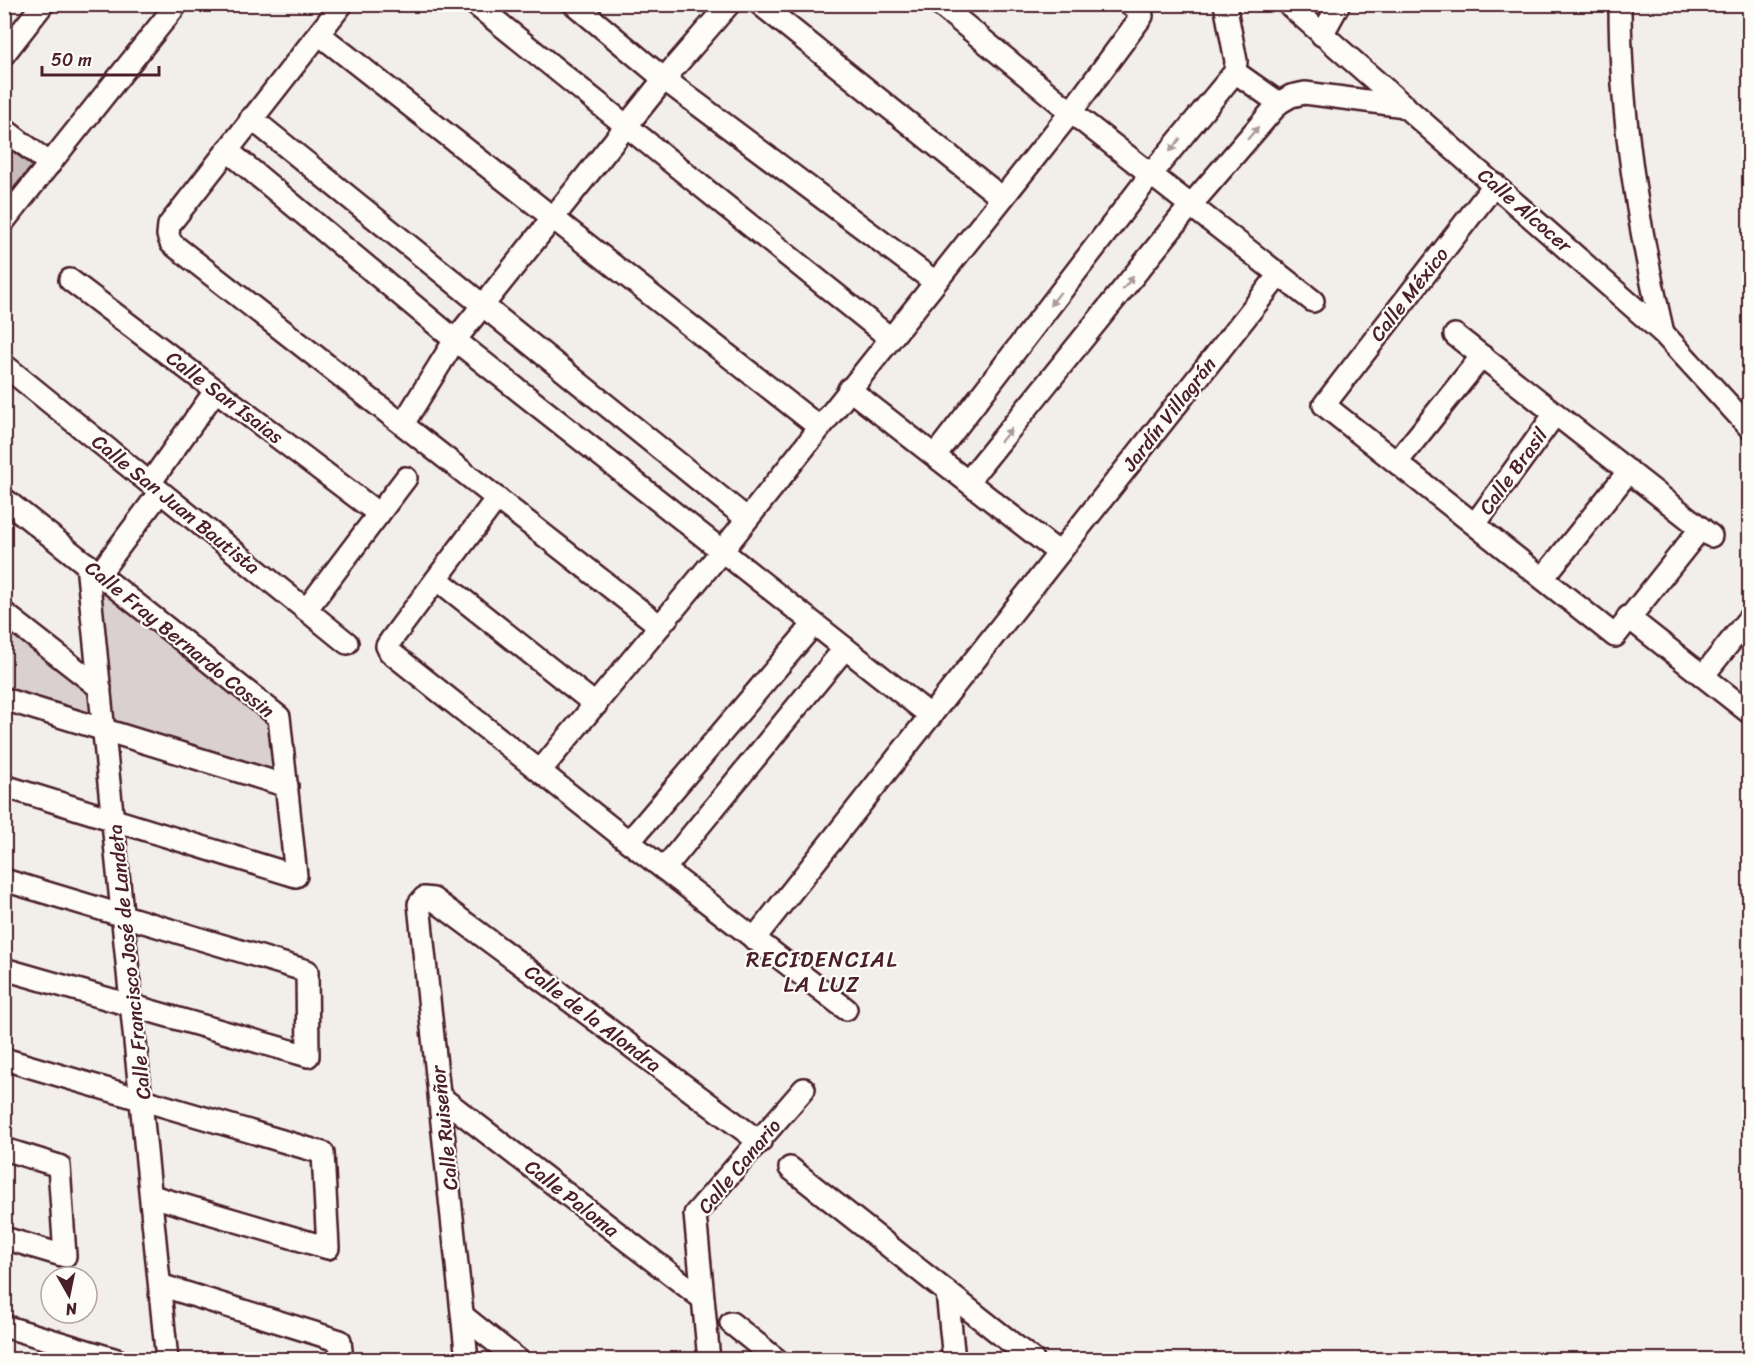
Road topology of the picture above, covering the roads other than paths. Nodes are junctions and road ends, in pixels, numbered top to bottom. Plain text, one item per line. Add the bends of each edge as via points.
1 (43, 4) edge
2 (177, 4) edge
3 (342, 4) edge
4 (475, 4) edge
5 (574, 4) edge
6 (729, 4) edge
7 (760, 4) edge
8 (939, 4) edge
9 (1130, 4) edge
10 (1225, 4) edge
11 (1288, 4) edge
12 (1339, 4) edge
13 (1620, 4) edge
14 (319, 34) junction
15 (1322, 35) junction
16 (4, 54) edge
17 (1235, 72) junction
18 (664, 79) junction
19 (1279, 103) junction
20 (1405, 106) junction
21 (1071, 112) junction
22 (251, 118) junction
23 (627, 126) junction
24 (4, 129) edge
25 (227, 150) junction
26 (50, 164) junction
27 (1152, 173) junction
28 (1495, 184) junction
29 (1002, 198) junction
30 (1190, 206) junction
31 (552, 216) junction
32 (4, 221) edge
33 (1279, 274) junction
34 (70, 280) dead end
35 (935, 282) junction
36 (1313, 301) dead end
37 (483, 305) junction
38 (1664, 333) junction
39 (1455, 335) dead end
40 (890, 338) junction
41 (455, 340) junction
42 (1482, 356) junction
43 (4, 365) edge
44 (849, 389) junction
45 (216, 390) junction
46 (1324, 405) joint
47 (1555, 414) junction
48 (403, 424) junction
49 (819, 427) junction
50 (1749, 428) edge
51 (936, 454) junction
52 (1397, 462) junction
53 (1629, 471) junction
54 (406, 478) dead end
55 (969, 480) junction
56 (155, 487) junction
57 (497, 498) junction
58 (4, 499) edge
59 (379, 514) junction
60 (746, 518) junction
61 (1475, 524) junction
62 (722, 551) junction
63 (1059, 553) junction
64 (93, 569) junction
65 (1543, 578) junction
66 (437, 579) junction
67 (306, 610) junction
68 (4, 613) edge
69 (1628, 617) junction
70 (1749, 617) edge
71 (814, 624) junction
72 (660, 626) junction
73 (346, 644) dead end
74 (845, 648) junction
75 (1703, 676) junction
76 (100, 688) junction
77 (4, 699) edge
78 (596, 705) junction
79 (1749, 713) edge
80 (931, 716) junction
81 (105, 729) junction
82 (540, 771) junction
83 (4, 786) edge
84 (287, 786) junction
85 (115, 819) junction
86 (629, 842) junction
87 (664, 869) junction
88 (4, 880) edge
89 (424, 898) joint
90 (124, 915) junction
91 (754, 939) junction
92 (4, 969) edge
93 (134, 1006) junction
94 (846, 1009) dead end
95 (4, 1059) edge
96 (804, 1089) dead end
97 (442, 1098) junction
98 (143, 1100) junction
99 (760, 1142) junction
100 (4, 1149) edge
101 (790, 1168) dead end
102 (152, 1196) junction
103 (4, 1238) edge
104 (160, 1285) junction
105 (948, 1292) junction
106 (703, 1299) junction
107 (463, 1316) junction
108 (731, 1323) dead end
109 (4, 1326) edge
110 (117, 1359) edge
111 (167, 1359) edge
112 (342, 1359) edge
113 (467, 1359) edge
114 (518, 1359) edge
115 (709, 1359) edge
116 (777, 1359) edge
117 (954, 1359) edge
118 (1033, 1359) edge

1 - 16 street
2 - 26 street
3 - 14 street
4 - 23 street
5 - 18 street
6 - 18 street
7 - 29 street
8 - 21 street
9 - 21 street via 1142,16
10 - 17 street
11 - 15 street, Calle Alcocer
12 - 15 street
13 - 38 street via 1628,133 1640,229
14 - 22 street
14 - 31 street
15 - 20 street, Calle Alcocer
17 - 19 street
17 -> 27 street
18 - 23 street
18 - 35 street
19 - 20 street via 1305,93
30 -> 19 street
20 - 28 street, Calle Alcocer
21 - 27 street
21 - 29 street
22 - 25 street
22 - 37 street
23 - 31 street
23 - 40 street
24 - 26 street
25 - 41 street
25 - 48 street via 169,225 171,243
26 - 32 street
27 - 30 street
27 -> 51 street
28 - 38 street, Calle Alcocer
28 - 46 street, Calle México
29 - 35 street
30 - 33 street
55 -> 30 street
31 - 37 street
31 - 49 street
33 - 36 street
33 - 63 street, Jardín Villagrán
34 - 45 street, Calle San Isaias
35 - 40 street
37 - 41 street
37 - 60 street
38 - 50 street, Calle Alcocer
39 - 42 street, Calle Brasil
40 - 44 street
41 - 48 street
41 - 62 street
42 - 47 street, Calle Brasil
42 - 52 street
43 - 56 street, Calle San Juan Bautista
44 - 49 street
44 - 51 street
45 - 56 street
45 - 59 street, Calle San Isaias
46 - 52 street, Calle Brasil
47 - 53 street
47 - 61 street, Calle Brasil
48 - 57 street
49 - 60 street
51 - 55 street
52 - 61 street, Calle Brasil
53 - 65 street
53 - 69 street via 1706,532
54 - 59 street
55 - 63 street
56 - 64 street
56 - 67 street, Calle San Juan Bautista
57 - 66 street
57 - 72 street
58 - 64 street, Calle Fray Bernardo Cossin
59 - 67 street
60 - 62 street
61 - 65 street
62 - 71 street
62 - 72 street
63 - 80 street, Jardín Villagrán
64 - 76 street, Calle Francisco José de Landeta
64 - 84 street, Calle Fray Bernardo Cossin via 279,717
65 - 69 street via 1615,636
66 - 78 street
66 - 82 street via 387,646 390,652
67 - 73 street, Calle San Juan Bautista
68 - 76 street
69 - 75 street
70 - 75 street
71 - 74 street
71 - 86 street
72 - 78 street
74 - 80 street
74 - 87 street
75 - 79 street
76 - 81 street, Calle Francisco José de Landeta
77 - 81 street
78 - 82 street
80 - 91 street, Jardín Villagrán
81 - 84 street
81 - 85 street, Calle Francisco José de Landeta
82 - 86 street
83 - 85 street
84 - 85 street, Calle Fray Bernardo Cossin via 296,876
85 - 90 street, Calle Francisco José de Landeta
86 - 87 street
87 - 91 street
88 - 90 street
89 - 97 street, Calle Ruiseñor via 419,904
89 - 99 street, Calle de la Alondra via 433,898
90 - 93 street, Calle Francisco José de Landeta
90 - 93 street via 308,971 308,1056
91 - 94 street
92 - 93 street
93 - 98 street, Calle Francisco José de Landeta
95 - 98 street
96 - 99 street, Calle Canario
97 - 106 street, Calle Paloma
97 - 107 street, Calle Ruiseñor
98 - 102 street, Calle Francisco José de Landeta
98 - 102 street via 323,1153 328,1248
99 - 106 street, Calle Canario via 695,1214
100 - 103 street via 59,1166 65,1256
101 - 105 street
102 - 104 street, Calle Francisco José de Landeta
104 - 111 street, Calle Francisco José de Landeta
104 - 112 street via 340,1341
105 - 117 street
105 - 118 street
106 - 115 street, Calle Canario
107 - 113 street, Calle Ruiseñor
107 - 114 street
108 - 116 street
109 - 110 street

